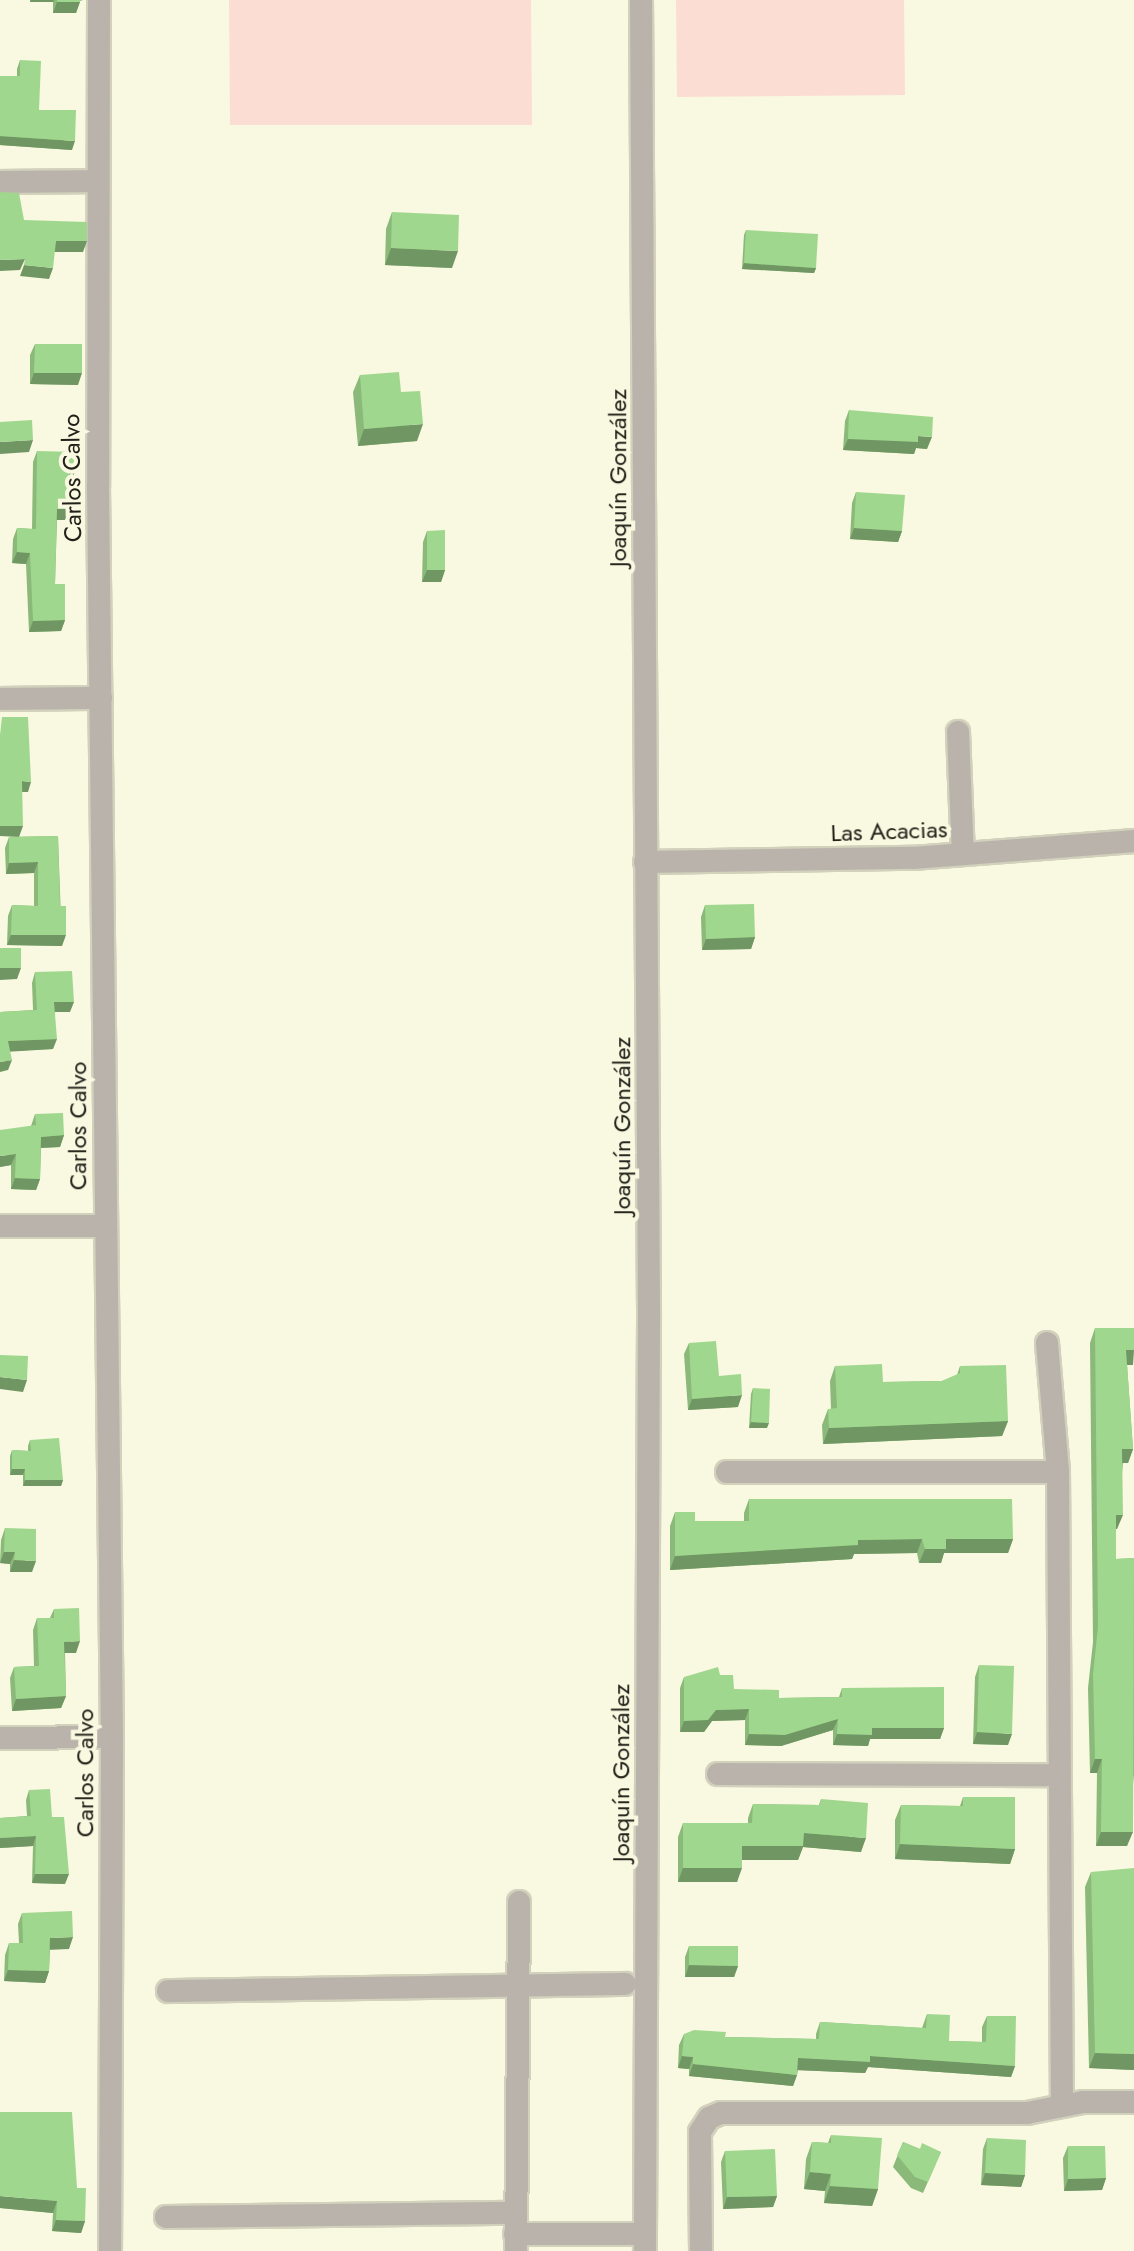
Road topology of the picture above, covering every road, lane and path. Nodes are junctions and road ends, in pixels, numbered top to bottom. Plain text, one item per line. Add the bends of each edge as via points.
1 (99, 0) edge
2 (641, 0) edge
3 (96, 181) junction
4 (0, 182) edge
5 (101, 698) junction
6 (0, 699) edge
7 (958, 732) dead end
8 (1134, 841) edge
9 (963, 854) junction
10 (645, 862) junction
11 (0, 1226) edge
12 (105, 1226) junction
13 (1047, 1343) dead end
14 (727, 1472) dead end
15 (1058, 1472) junction
16 (112, 1737) junction
17 (0, 1738) edge
18 (718, 1774) dead end
19 (1056, 1775) junction
20 (519, 1902) dead end
21 (516, 1984) junction
22 (625, 1984) dead end
23 (168, 1991) dead end
24 (1134, 2102) edge
25 (1062, 2105) junction
26 (166, 2217) dead end
27 (515, 2232) edge
28 (640, 2243) edge
29 (110, 2251) edge
30 (701, 2251) edge

1 - 3 street, Carlos Calvo
2 - 10 street, Joaquín González
3 - 4 street
3 - 5 street, Carlos Calvo
5 - 6 street
5 - 12 street, Carlos Calvo
7 - 9 street
8 - 9 street, Las Acacias
9 - 10 street, Las Acacias
10 - 28 street, Joaquín González
11 - 12 street
12 - 16 street, Carlos Calvo
13 - 15 street
14 - 15 street
15 - 19 street
16 - 17 street
16 - 29 street, Carlos Calvo
18 - 19 street
19 - 25 street
20 - 21 street
21 - 22 street
21 - 23 street
21 - 27 street
24 - 25 street
25 - 30 street via 1027,2113 721,2113 709,2118 700,2132
26 - 27 street
27 - 28 street

